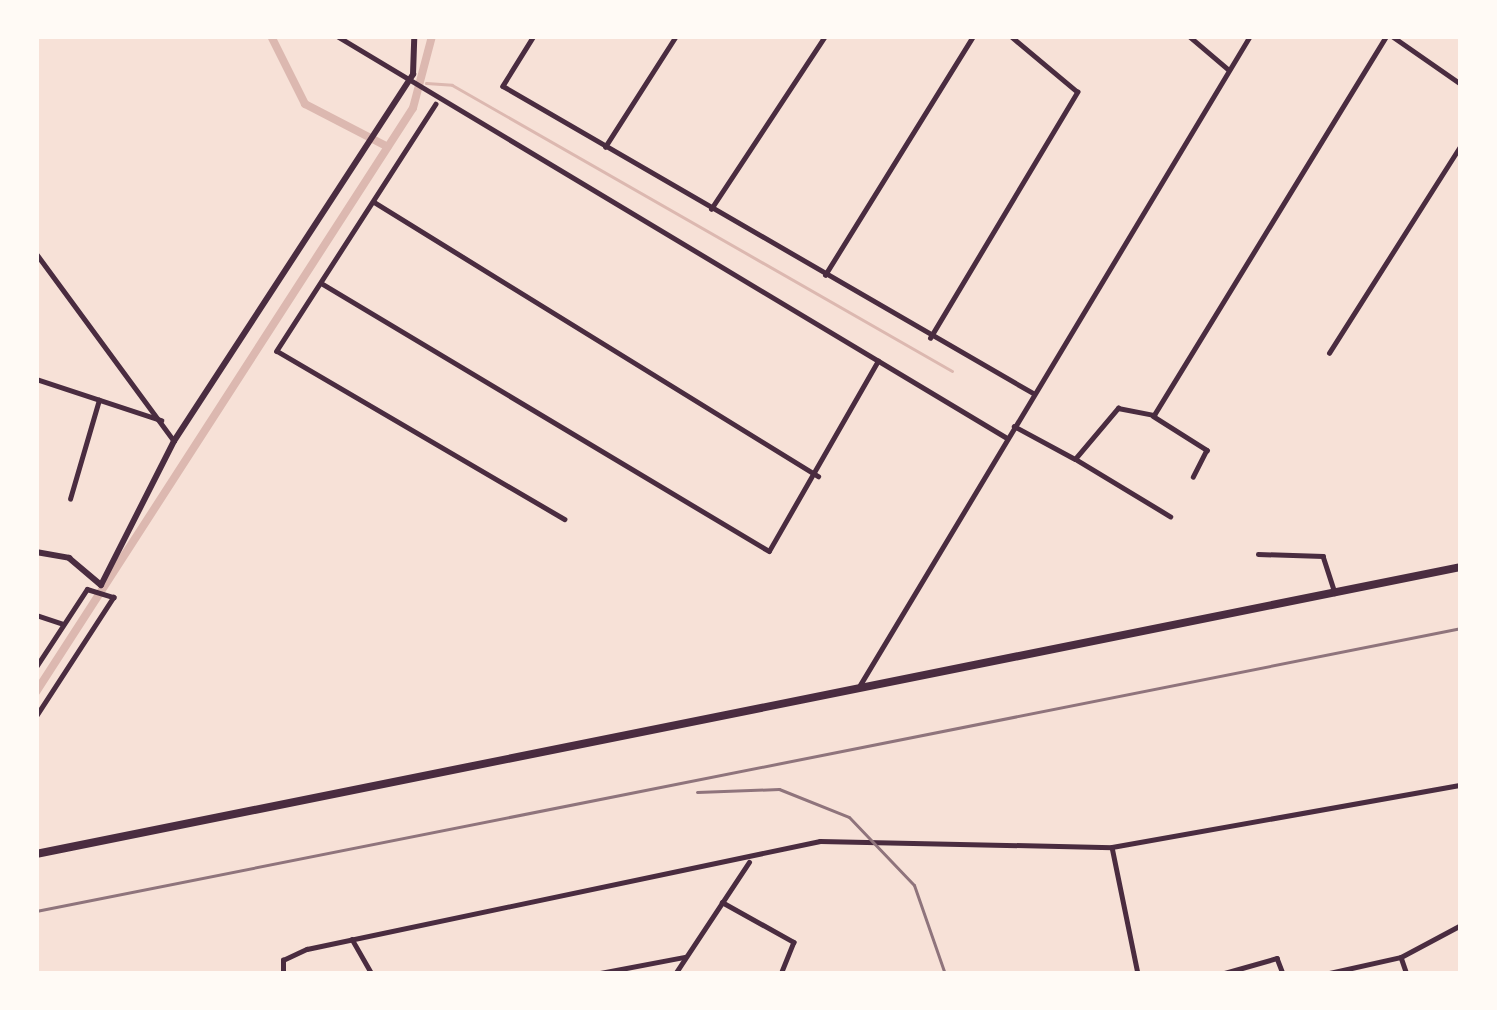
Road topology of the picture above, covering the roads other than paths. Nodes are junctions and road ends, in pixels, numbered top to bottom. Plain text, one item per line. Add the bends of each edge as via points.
1 (337, 36) edge
2 (414, 36) edge
3 (534, 36) edge
4 (676, 36) edge
5 (825, 36) edge
6 (973, 36) edge
7 (1010, 36) edge
8 (1189, 36) edge
9 (1250, 36) edge
10 (1389, 36) edge
11 (1229, 70) junction
12 (407, 83) junction
13 (1461, 84) edge
14 (436, 104) junction
15 (1461, 145) edge
16 (605, 147) junction
17 (374, 202) junction
18 (711, 209) junction
19 (36, 253) edge
20 (825, 275) junction
21 (321, 283) junction
22 (930, 338) junction
23 (1329, 353) dead end
24 (878, 361) junction
25 (36, 379) edge
26 (1034, 393) junction
27 (99, 400) junction
28 (1153, 416) junction
29 (160, 420) junction
30 (1014, 426) junction
31 (1007, 438) junction
32 (174, 441) junction
33 (1075, 459) junction
34 (818, 476) junction
35 (1193, 477) dead end
36 (70, 500) dead end
37 (1169, 516) dead end
38 (564, 519) dead end
39 (36, 552) edge
40 (1258, 554) dead end
41 (1461, 567) edge
42 (101, 585) junction
43 (1335, 593) junction
44 (36, 615) edge
45 (63, 624) junction
46 (36, 667) edge
47 (858, 691) junction
48 (36, 717) edge
49 (1461, 784) edge
50 (1112, 847) junction
51 (36, 854) edge
52 (748, 862) junction
53 (722, 902) junction
54 (1461, 925) edge
55 (352, 939) junction
56 (686, 956) junction
57 (1400, 957) junction
58 (283, 974) edge
59 (372, 974) edge
60 (595, 974) edge
61 (675, 974) edge
62 (782, 974) edge
63 (1138, 974) edge
64 (1221, 974) edge
65 (1282, 974) edge
66 (1325, 974) edge
67 (1407, 974) edge

1 - 12 street
2 - 12 street
3 - 16 street via 503,86
4 - 16 street
5 - 18 street
6 - 20 street
7 - 22 street via 1077,92
8 - 11 street
9 - 11 street
10 - 13 street
10 - 28 street
11 - 26 street
12 - 14 street
12 - 32 street
14 - 17 street
14 - 24 street
15 - 23 street
16 - 18 street
17 - 21 street
17 - 34 street
18 - 20 street
19 - 29 street
20 - 22 street
21 - 34 street via 769,551
21 - 38 street via 277,351
22 - 26 street
24 - 31 street
24 - 34 street
25 - 27 street
26 - 30 street
27 - 29 street
27 - 36 street
28 - 33 street via 1118,408
28 - 35 street via 1208,450
29 - 32 street
30 - 31 street
30 - 33 street
31 - 47 street
32 - 42 street
33 - 37 street
39 - 42 street via 69,558
40 - 43 street via 1323,556
41 - 43 main road
42 - 45 street
42 - 48 street via 114,597
43 - 47 main road
44 - 45 street
45 - 46 street
47 - 51 main road
49 - 50 street
50 - 52 street via 820,842
50 - 63 street
52 - 53 street
52 - 55 street
53 - 56 street
53 - 62 street via 794,942
54 - 57 street
55 - 58 street via 283,960
55 - 59 street
56 - 60 street
56 - 61 street
57 - 66 street
57 - 67 street
64 - 65 street via 1276,958

